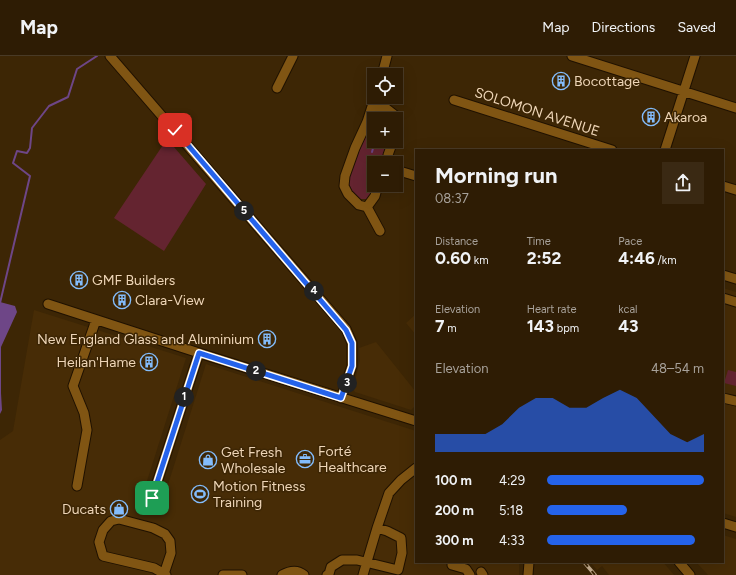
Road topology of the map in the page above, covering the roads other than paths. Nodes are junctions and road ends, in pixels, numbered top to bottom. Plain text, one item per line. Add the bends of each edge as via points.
1 (293, 56) edge
2 (388, 56) edge
3 (572, 56) edge
4 (695, 56) edge
5 (111, 57) edge
6 (384, 68) edge
7 (277, 88) dead end
8 (684, 91) junction
9 (454, 100) dead end
10 (373, 104) edge
11 (378, 104) edge
12 (736, 108) edge
13 (390, 112) edge
14 (609, 149) edge
15 (665, 149) edge
16 (403, 172) edge
17 (415, 176) edge
18 (724, 186) edge
19 (736, 190) edge
20 (376, 192) edge
21 (367, 207) junction
22 (380, 232) dead end
23 (724, 275) edge
24 (736, 279) edge
25 (724, 298) edge
26 (736, 302) edge
27 (48, 304) dead end
28 (96, 320) junction
29 (199, 353) junction
30 (341, 398) junction
31 (724, 398) edge
32 (736, 401) edge
33 (415, 421) edge
34 (415, 469) edge
35 (77, 486) dead end
36 (152, 498) dead end
37 (724, 523) edge
38 (736, 527) edge
39 (377, 528) junction
40 (367, 563) junction
41 (529, 563) edge
42 (680, 563) edge
43 (460, 564) edge
44 (165, 574) edge
45 (223, 575) edge
46 (242, 575) edge
47 (282, 575) edge
48 (304, 575) edge
49 (329, 575) edge
50 (363, 575) edge
51 (470, 575) edge
52 (528, 575) edge
53 (690, 575) edge

1 - 7 street
2 - 6 street
3 - 8 street
4 - 8 street
5 - 30 street via 346,330 352,343 352,366
8 - 12 street
8 - 15 street
9 - 14 street, SOLOMON AVENUE
10 - 21 street via 345,176 344,186 359,205
11 - 13 street
16 - 17 street
18 - 19 street
20 - 21 street
21 - 22 street
23 - 24 street
25 - 26 street
27 - 28 street
28 - 29 street
28 - 35 street via 73,386 84,413 87,430
29 - 30 street
29 - 36 street
30 - 33 street
31 - 32 street
34 - 39 street via 388,493
37 - 38 street
39 - 40 street
39 - 40 street via 401,538 402,553 398,570
40 - 49 street via 342,560 331,567
40 - 50 street
41 - 52 street
42 - 53 street
43 - 51 street
44 - 44 street via 154,568 103,556 99,542 102,530 111,521 119,519 165,534 170,541 171,553
45 - 46 street
47 - 48 street via 289,571

